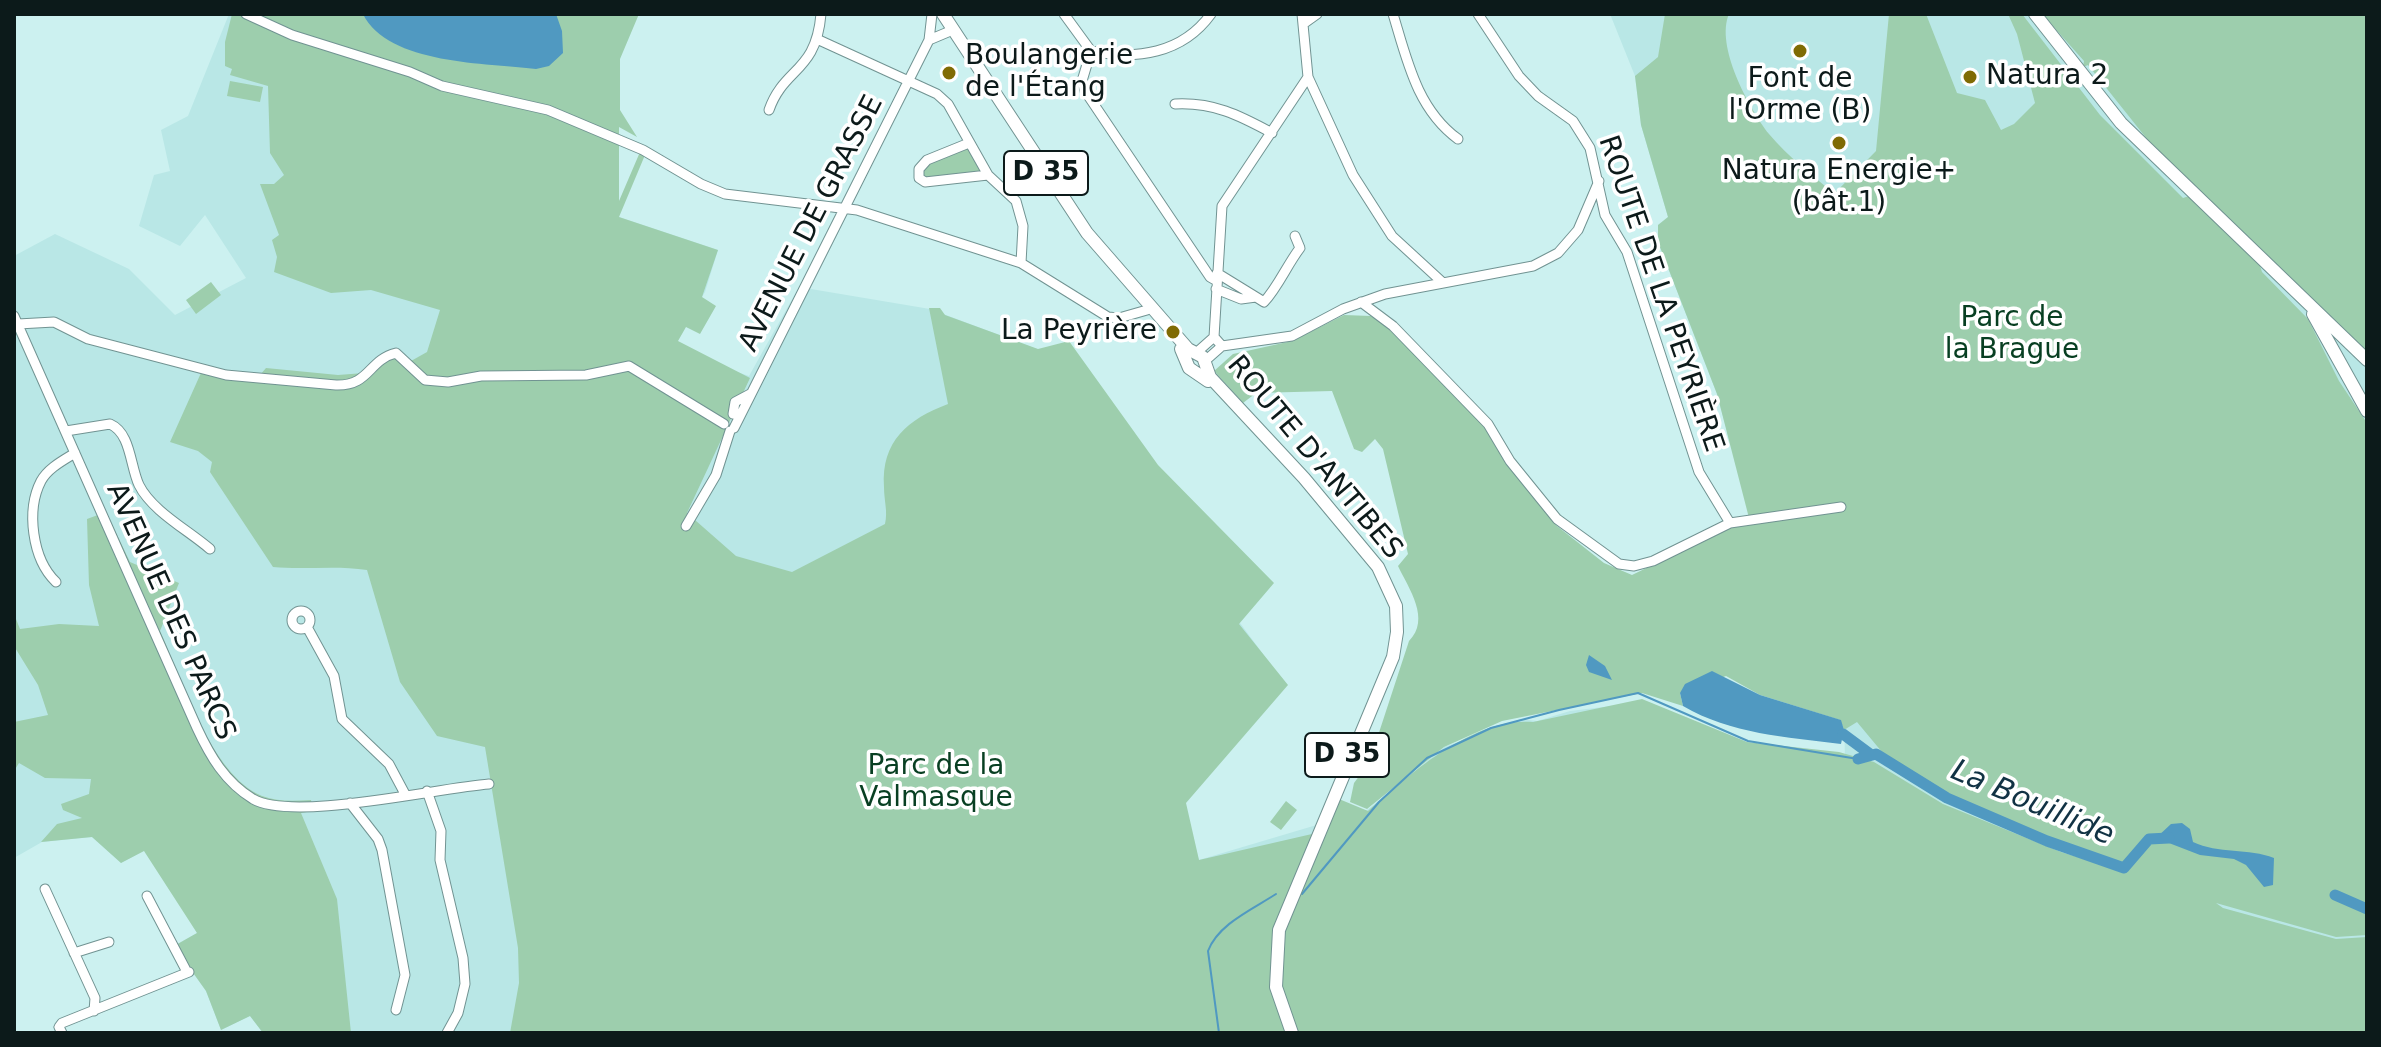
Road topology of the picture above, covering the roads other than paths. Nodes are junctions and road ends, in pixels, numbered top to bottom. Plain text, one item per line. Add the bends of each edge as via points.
1 (246, 14) edge
2 (821, 14) edge
3 (1064, 14) edge
4 (1211, 14) edge
5 (1317, 14) edge
6 (1393, 14) edge
7 (1478, 14) edge
8 (2035, 14) edge
9 (940, 15) edge
10 (1303, 19) edge
11 (948, 32) junction
12 (819, 40) junction
13 (929, 40) junction
14 (1091, 51) junction
15 (1308, 77) junction
16 (909, 80) junction
17 (1175, 104) dead end
18 (769, 110) dead end
19 (1272, 133) junction
20 (1458, 139) dead end
21 (969, 143) junction
22 (988, 175) junction
23 (1599, 181) junction
24 (845, 208) junction
25 (1295, 236) dead end
26 (1021, 263) junction
27 (1217, 281) junction
28 (1441, 281) junction
29 (2293, 291) junction
30 (1256, 297) junction
31 (1138, 299) junction
32 (1361, 302) junction
33 (1147, 310) junction
34 (1127, 316) junction
35 (16, 320) edge
36 (1214, 337) junction
37 (1222, 346) junction
38 (2365, 357) edge
39 (1197, 361) junction
40 (2341, 369) junction
41 (2367, 411) edge
42 (732, 422) junction
43 (66, 431) junction
44 (75, 453) junction
45 (1314, 494) junction
46 (1841, 507) dead end
47 (1730, 523) junction
48 (686, 526) dead end
49 (210, 549) dead end
50 (56, 582) dead end
51 (307, 627) dead end
52 (489, 784) dead end
53 (427, 791) junction
54 (405, 794) junction
55 (350, 803) junction
56 (45, 889) dead end
57 (147, 896) dead end
58 (109, 942) dead end
59 (74, 953) junction
60 (396, 1010) dead end
61 (94, 1011) junction
62 (60, 1030) edge
63 (447, 1033) edge
64 (1286, 1033) edge
65 (1292, 1033) edge

1 - 24 street via 442,86 548,110 643,150 725,194
2 - 12 street
3 - 14 street
4 - 14 street via 1169,48 1129,56
5 - 10 street
6 - 20 street via 1424,103
7 - 23 street, ROUTE DE LA PEYRIÈRE via 1519,76 1573,121 1590,148
8 - 29 main road via 2121,123
9 - 11 main road
9 - 13 street, AVENUE DE GRASSE
9 - 39 main road, D 35 via 1087,233
10 - 15 street
11 - 13 street
11 - 31 main road, D 35 via 1058,203
12 - 16 street
12 - 18 street
13 - 16 street, AVENUE DE GRASSE
14 - 27 street via 1082,81 1085,91
15 - 19 street
15 - 28 street via 1353,175 1392,236
16 - 21 street via 948,104
16 - 24 street, AVENUE DE GRASSE
17 - 19 street via 1202,103 1234,112
19 - 27 street via 1222,206
21 - 22 street
21 - 22 street via 927,160 919,178 925,182
22 - 26 street via 1020,210
23 - 28 street via 1578,230 1558,253 1533,266
23 - 47 street, ROUTE DE LA PEYRIÈRE via 1605,215 1627,252 1699,472
24 - 26 street
24 - 42 street, AVENUE DE GRASSE
25 - 30 street via 1300,248 1269,297 1264,302
26 - 34 street via 1108,317
27 - 30 street
27 - 30 street via 1241,299
27 - 36 street
28 - 32 street
29 - 38 main road
29 - 40 main road via 2316,319
31 - 33 main road, D 35
31 - 34 street
32 - 37 street via 1292,336
32 - 47 street via 1451,383 1557,519 1619,564 1653,561
33 - 34 street
33 - 39 main road, D 35
35 - 42 street via 54,322 88,339 226,375 352,385 385,356 396,353 425,380 448,382 481,376 586,375 629,366
35 - 43 street, AVENUE DES PARCS
36 - 37 street
36 - 39 street
37 - 39 street
38 - 40 main road via 2347,357
39 - 45 main road, ROUTE D'ANTIBES / D 35
40 - 41 main road
42 - 48 street, AVENUE DE GRASSE via 716,475
43 - 44 street, AVENUE DES PARCS
43 - 49 street via 116,427 150,502
44 - 50 street via 42,478 34,507 37,551
44 - 55 street, AVENUE DES PARCS via 218,767 253,799 268,805
45 - 64 main road, ROUTE D'ANTIBES / D 35 via 1381,579 1392,608 1393,633 1380,682 1277,915 1270,969
45 - 65 main road, ROUTE D'ANTIBES / D 35 via 1384,577 1396,606 1397,632 1385,680 1279,930 1276,987
46 - 47 street
51 - 54 street via 334,676 342,719 389,764
52 - 53 street, AVENUE DES PARCS
53 - 54 street, AVENUE DES PARCS
53 - 63 street via 441,831 440,860 464,971 458,1013
54 - 55 street, AVENUE DES PARCS
55 - 60 street via 382,850 405,975
56 - 59 street
57 - 61 street via 188,972
58 - 59 street
59 - 61 street via 95,998
61 - 62 street

